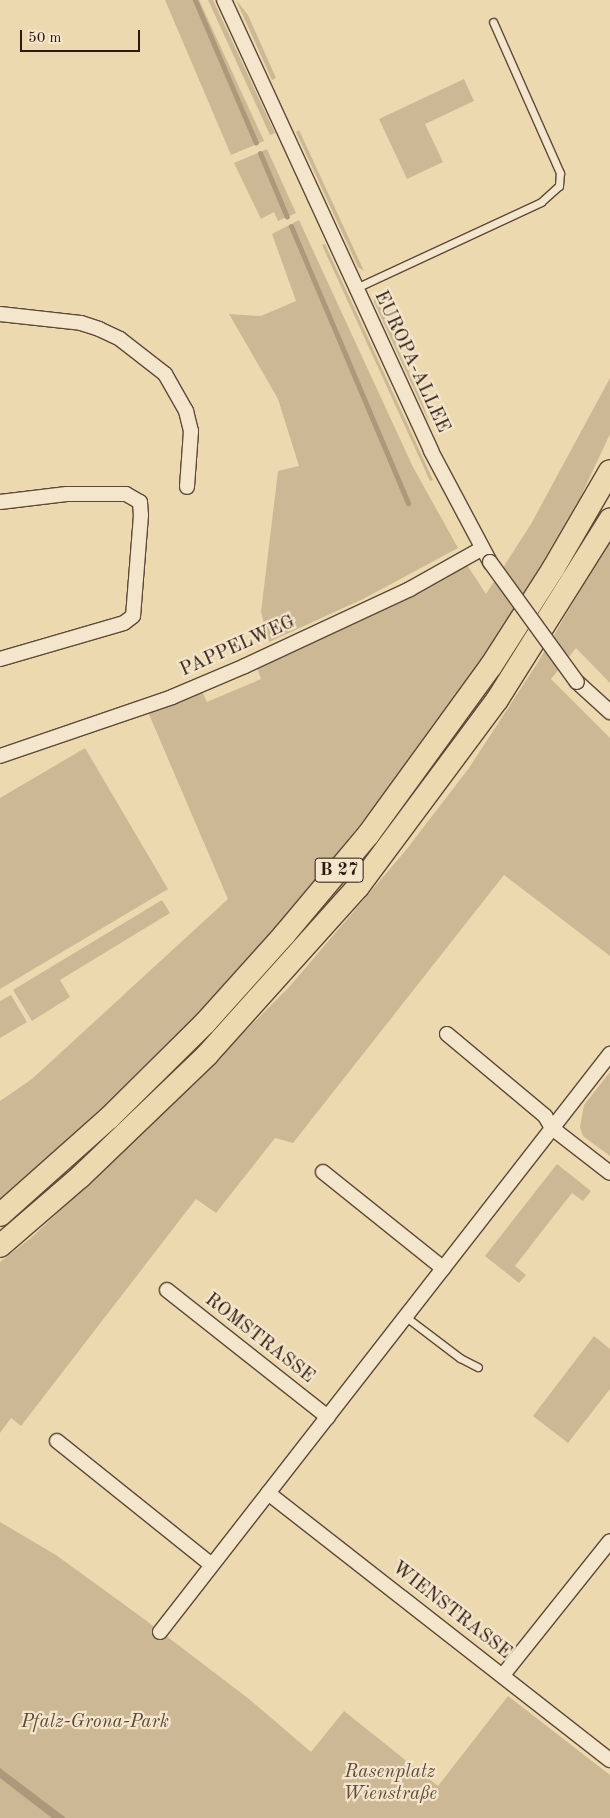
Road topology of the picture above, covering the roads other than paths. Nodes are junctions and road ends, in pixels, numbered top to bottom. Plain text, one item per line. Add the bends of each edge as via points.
1 (224, 0) edge
2 (493, 22) dead end
3 (356, 288) junction
4 (0, 314) edge
5 (610, 471) edge
6 (187, 487) dead end
7 (0, 502) edge
8 (610, 520) edge
9 (481, 549) junction
10 (0, 659) edge
11 (610, 712) edge
12 (0, 756) edge
13 (447, 1034) dead end
14 (610, 1054) edge
15 (552, 1128) junction
16 (324, 1172) dead end
17 (610, 1172) edge
18 (0, 1214) edge
19 (0, 1246) edge
20 (443, 1268) junction
21 (168, 1290) dead end
22 (406, 1316) junction
23 (478, 1367) dead end
24 (328, 1417) junction
25 (57, 1441) dead end
26 (268, 1493) junction
27 (610, 1541) edge
28 (212, 1566) junction
29 (160, 1632) dead end
30 (503, 1676) junction
31 (610, 1760) edge

1 - 3 street, EUROPA-ALLEE
2 - 3 lane via 560,173 558,186 541,202
3 - 9 street, EUROPA-ALLEE
4 - 6 street via 81,323 100,329 120,339 165,374 186,411 191,431
5 - 18 highway, B 27 via 491,666 405,787 340,870 262,961 183,1045 109,1118
7 - 10 street via 76,494 126,494 140,502 133,616 124,623
8 - 19 highway, B 27 via 514,676 451,766 358,887 207,1055 80,1177
9 - 11 street, EUROPA-ALLEE, bridge via 577,682
9 - 12 street, PAPPELWEG via 410,589 245,666 172,696
13 - 15 street via 545,1116
14 - 15 street
15 - 17 street
15 - 20 street
16 - 20 street
20 - 22 street
21 - 24 street, ROMSTRASSE
22 - 23 lane via 460,1358
22 - 24 street
24 - 26 street
25 - 28 street
26 - 28 street
26 - 30 street, WIENSTRASSE
27 - 30 street
28 - 29 street
30 - 31 street, WIENSTRASSE

